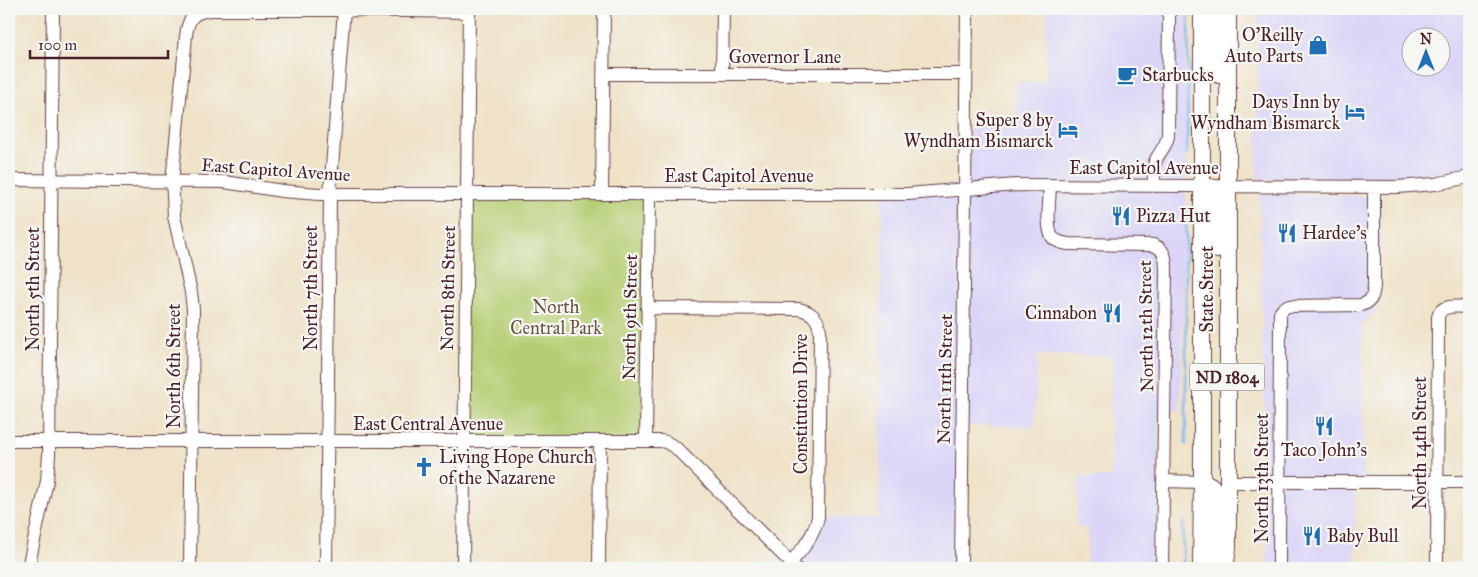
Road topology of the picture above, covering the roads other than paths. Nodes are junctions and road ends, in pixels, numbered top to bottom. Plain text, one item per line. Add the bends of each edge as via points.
1 (53, 9) edge
2 (344, 9) edge
3 (604, 9) edge
4 (723, 9) edge
5 (966, 9) edge
6 (1169, 9) edge
7 (1202, 9) edge
8 (1215, 9) edge
9 (1228, 9) edge
10 (469, 10) edge
11 (604, 74) junction
12 (722, 74) junction
13 (966, 74) junction
14 (1228, 106) junction
15 (1469, 177) edge
16 (9, 180) edge
17 (51, 181) junction
18 (172, 182) junction
19 (1050, 185) junction
20 (1154, 186) junction
21 (1215, 187) junction
22 (1374, 187) junction
23 (965, 189) junction
24 (330, 194) junction
25 (466, 194) junction
26 (602, 194) junction
27 (649, 194) junction
28 (1469, 307) edge
29 (647, 308) junction
30 (1202, 394) junction
31 (49, 440) junction
32 (9, 441) edge
33 (191, 441) junction
34 (328, 441) junction
35 (464, 441) junction
36 (600, 441) junction
37 (646, 441) junction
38 (1163, 481) junction
39 (1202, 482) junction
40 (1227, 482) junction
41 (1279, 482) junction
42 (1437, 482) junction
43 (1469, 482) edge
44 (793, 565) edge
45 (28, 568) edge
46 (190, 568) edge
47 (326, 568) edge
48 (463, 568) edge
49 (599, 568) edge
50 (961, 568) edge
51 (1162, 568) edge
52 (1201, 568) edge
53 (1220, 568) edge
54 (1225, 568) edge
55 (1279, 568) edge
56 (1437, 568) edge

1 - 17 street, North 5th Street
2 - 10 street
2 - 18 street, North 6th Street via 206,10 191,17 186,29
2 - 24 street, North 7th Street
3 - 11 street
4 - 12 street
5 - 13 street, North 11th Street
6 - 20 street via 1168,136 1154,165
7 - 21 main road, State Street / ND 1804 via 1202,48
8 - 14 main road via 1217,64
9 - 14 main road, State Street / ND 1804
10 - 25 street, North 8th Street
11 - 12 street, Governor Lane
11 - 26 street
12 - 13 street, Governor Lane
13 - 23 street, North 11th Street
14 - 21 main road, State Street / ND 1804
15 - 22 street, East Capitol Avenue via 1422,185
16 - 17 street, East Capitol Avenue
17 - 18 street, East Capitol Avenue
17 - 31 street, North 5th Street
18 - 24 street, East Capitol Avenue via 225,182 288,192
18 - 33 street, North 6th Street via 174,216 193,309
19 - 20 street, East Capitol Avenue
19 - 23 street, East Capitol Avenue
19 - 38 street, North 12th Street via 1049,226 1054,240 1068,244 1148,244 1163,252 1166,272
20 - 21 street, East Capitol Avenue
21 - 22 street, East Capitol Avenue
21 - 30 main road, State Street / ND 1804
21 - 40 main road, State Street / ND 1804 via 1227,309
22 - 41 street, North 13th Street via 1372,298 1360,305 1287,306 1280,318
23 - 27 street, East Capitol Avenue via 908,194
23 - 50 street, North 11th Street
24 - 25 street, East Capitol Avenue
24 - 34 street, North 7th Street
25 - 26 street, East Capitol Avenue
25 - 35 street, North 8th Street
26 - 27 street, East Capitol Avenue
27 - 29 street, North 9th Street
28 - 42 street, North 14th Street via 1447,307 1442,309 1438,318
29 - 37 street, North 9th Street
29 - 44 street, Constitution Drive via 799,309 811,313 818,321 818,517 810,539
30 - 39 main road, State Street / ND 1804
30 - 40 main road via 1213,408 1214,476 1219,482
31 - 32 street, East Central Avenue
31 - 33 street, East Central Avenue
31 - 45 street, North 5th Street via 46,481
33 - 34 street, East Central Avenue
33 - 46 street, North 6th Street
34 - 35 street, East Central Avenue
34 - 47 street, North 7th Street
35 - 36 street, East Central Avenue
35 - 48 street, North 8th Street
36 - 37 street, East Central Avenue
36 - 49 street
37 - 44 street, East Central Avenue via 666,442 676,448
38 - 39 street
38 - 51 street, North 12th Street
39 - 52 main road, State Street / ND 1804
39 - 53 main road via 1213,487 1215,557
40 - 41 street
40 - 54 main road, State Street / ND 1804 via 1228,548
41 - 42 street
41 - 55 street, North 13th Street
42 - 43 street
42 - 56 street, North 14th Street

